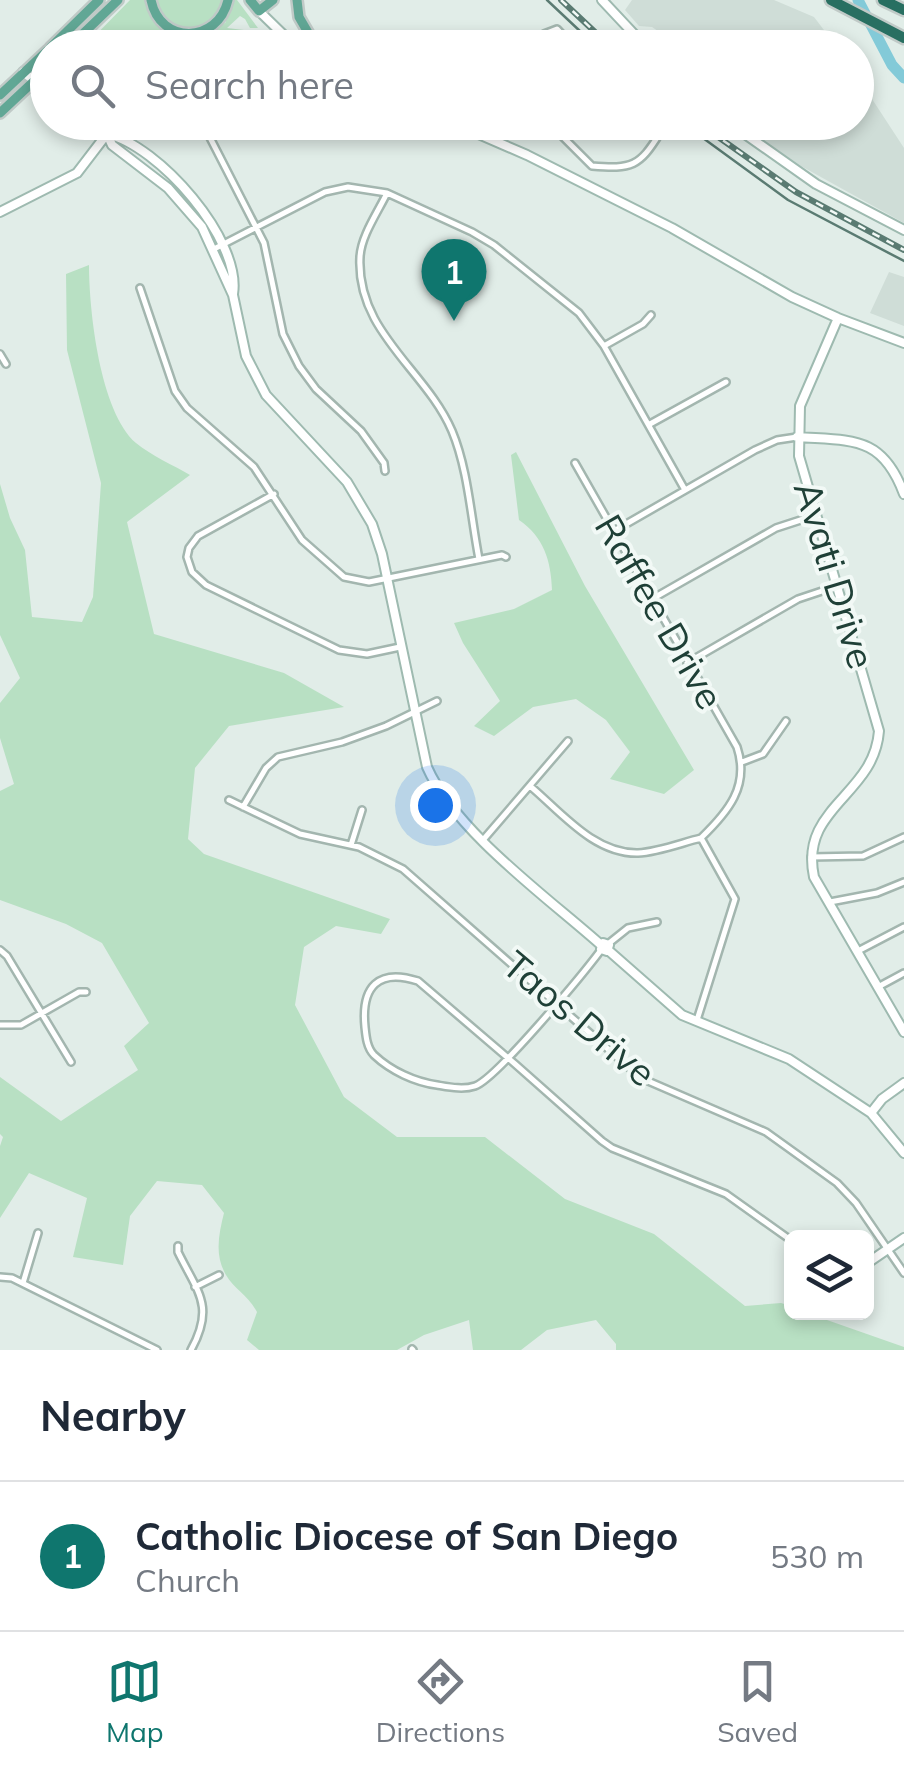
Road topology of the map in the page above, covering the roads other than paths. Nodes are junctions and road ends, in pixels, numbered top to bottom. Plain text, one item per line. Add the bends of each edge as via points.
1 (99, 0) edge
2 (118, 0) edge
3 (150, 0) edge
4 (228, 0) edge
5 (250, 0) edge
6 (273, 0) edge
7 (297, 0) edge
8 (602, 0) edge
9 (831, 0) edge
10 (884, 0) edge
11 (259, 10) junction
12 (904, 10) edge
13 (68, 30) edge
14 (87, 30) edge
15 (172, 30) edge
16 (208, 30) edge
17 (279, 30) edge
18 (307, 30) edge
19 (631, 30) edge
20 (904, 38) edge
21 (30, 66) edge
22 (23, 72) junction
23 (30, 78) edge
24 (30, 84) edge
25 (0, 95) edge
26 (0, 114) edge
27 (103, 140) edge
28 (110, 140) edge
29 (211, 140) edge
30 (493, 140) edge
31 (566, 140) edge
32 (656, 140) edge
33 (754, 140) edge
34 (388, 193) junction
35 (0, 212) edge
36 (256, 228) junction
37 (904, 230) edge
38 (218, 247) junction
39 (140, 288) dead end
40 (650, 314) dead end
41 (838, 318) junction
42 (904, 343) edge
43 (604, 346) junction
44 (0, 354) edge
45 (6, 364) dead end
46 (726, 382) dead end
47 (650, 424) junction
48 (797, 437) junction
49 (575, 463) dead end
50 (385, 471) dead end
51 (685, 490) junction
52 (274, 494) junction
53 (904, 494) edge
54 (816, 515) junction
55 (614, 532) junction
56 (506, 558) dead end
57 (479, 560) junction
58 (386, 578) junction
59 (837, 586) junction
60 (652, 599) junction
61 (400, 647) junction
62 (688, 662) junction
63 (437, 701) dead end
64 (414, 713) junction
65 (786, 721) dead end
66 (568, 742) dead end
67 (742, 762) junction
68 (530, 786) junction
69 (229, 800) dead end
70 (244, 806) junction
71 (362, 810) dead end
72 (904, 837) edge
73 (701, 838) junction
74 (483, 840) junction
75 (351, 846) junction
76 (810, 857) junction
77 (904, 882) edge
78 (828, 903) junction
79 (657, 922) dead end
80 (904, 927) edge
81 (605, 947) junction
82 (0, 950) edge
83 (857, 952) junction
84 (904, 973) edge
85 (878, 987) junction
86 (86, 992) dead end
87 (556, 1003) junction
88 (41, 1014) junction
89 (696, 1021) junction
90 (0, 1026) edge
91 (904, 1032) edge
92 (508, 1058) junction
93 (71, 1062) dead end
94 (904, 1084) edge
95 (871, 1113) junction
96 (904, 1153) edge
97 (38, 1233) dead end
98 (784, 1234) edge
99 (904, 1238) edge
100 (178, 1246) dead end
101 (888, 1249) junction
102 (874, 1259) edge
103 (904, 1273) edge
104 (219, 1274) dead end
105 (0, 1277) edge
106 (23, 1284) junction
107 (195, 1287) junction
108 (157, 1350) edge
109 (190, 1350) edge

1 - 13 main road
2 - 14 main road
3 - 15 main road
4 - 16 main road
5 - 11 main road
6 - 11 main road
7 - 18 main road
8 - 19 main road
9 - 20 highway
10 - 12 highway
11 - 17 main road
21 - 22 main road
22 - 23 main road
22 - 25 main road
24 - 26 main road
27 - 35 main road via 67,181
28 - 38 main road via 154,174
29 - 36 street
30 - 41 main road
31 - 32 street via 592,166 623,168 644,160
33 - 37 main road via 816,184
34 - 36 street via 348,187 325,192
34 - 43 street via 494,245 579,313
34 - 57 street via 360,257 367,303 384,338 451,429
36 - 38 street
36 - 50 street via 299,366 360,432
38 - 58 main road via 235,283 232,295 256,379 361,502
39 - 52 street via 175,391
40 - 43 street
41 - 42 main road
41 - 48 main road, Avati Drive via 800,406
43 - 47 street
44 - 45 street
46 - 47 street
47 - 51 street
48 - 51 street via 755,450
48 - 53 main road via 865,443 883,455
48 - 54 main road, Avati Drive
49 - 55 street, Raffee Drive
51 - 55 street
52 - 58 street via 302,540 344,577
52 - 61 street via 194,540 187,557 192,572 339,650 366,654
54 - 59 main road, Avati Drive
54 - 60 street via 776,528
55 - 60 street, Raffee Drive
56 - 57 street
57 - 58 street
58 - 61 main road
59 - 62 street via 798,598
59 - 76 main road, Avati Drive via 878,724 878,746 870,766 817,830
60 - 62 street, Raffee Drive
61 - 64 main road
62 - 67 street, Raffee Drive
63 - 64 street
64 - 70 street via 342,742 278,757
64 - 74 main road via 435,784
65 - 67 street via 764,754
66 - 68 street
67 - 73 street via 736,798
68 - 73 street via 611,848 642,852
68 - 74 street
69 - 70 street, Taos Drive
70 - 75 street, Taos Drive via 300,834
71 - 75 street
72 - 76 street via 863,856
73 - 89 street via 735,898
74 - 81 main road
75 - 87 street, Taos Drive via 403,869
76 - 78 main road
77 - 78 street
78 - 83 main road
79 - 81 street via 628,928
80 - 83 street
81 - 87 street
81 - 89 main road via 670,1007
82 - 88 street
83 - 85 main road
84 - 85 street
85 - 91 main road
86 - 88 street
87 - 92 street
87 - 101 street, Taos Drive via 641,1078 766,1132 838,1183
88 - 90 street
88 - 93 street
89 - 95 main road via 789,1059
92 - 92 street via 477,1086 410,1079 372,1054 362,1006 368,991 387,978 418,981
92 - 98 street via 612,1148 726,1194
94 - 95 main road
95 - 96 main road
97 - 106 street
99 - 101 main road
100 - 107 street
101 - 102 main road
101 - 103 street, Taos Drive
104 - 107 street
105 - 106 street
106 - 108 street
107 - 109 street via 203,1328

